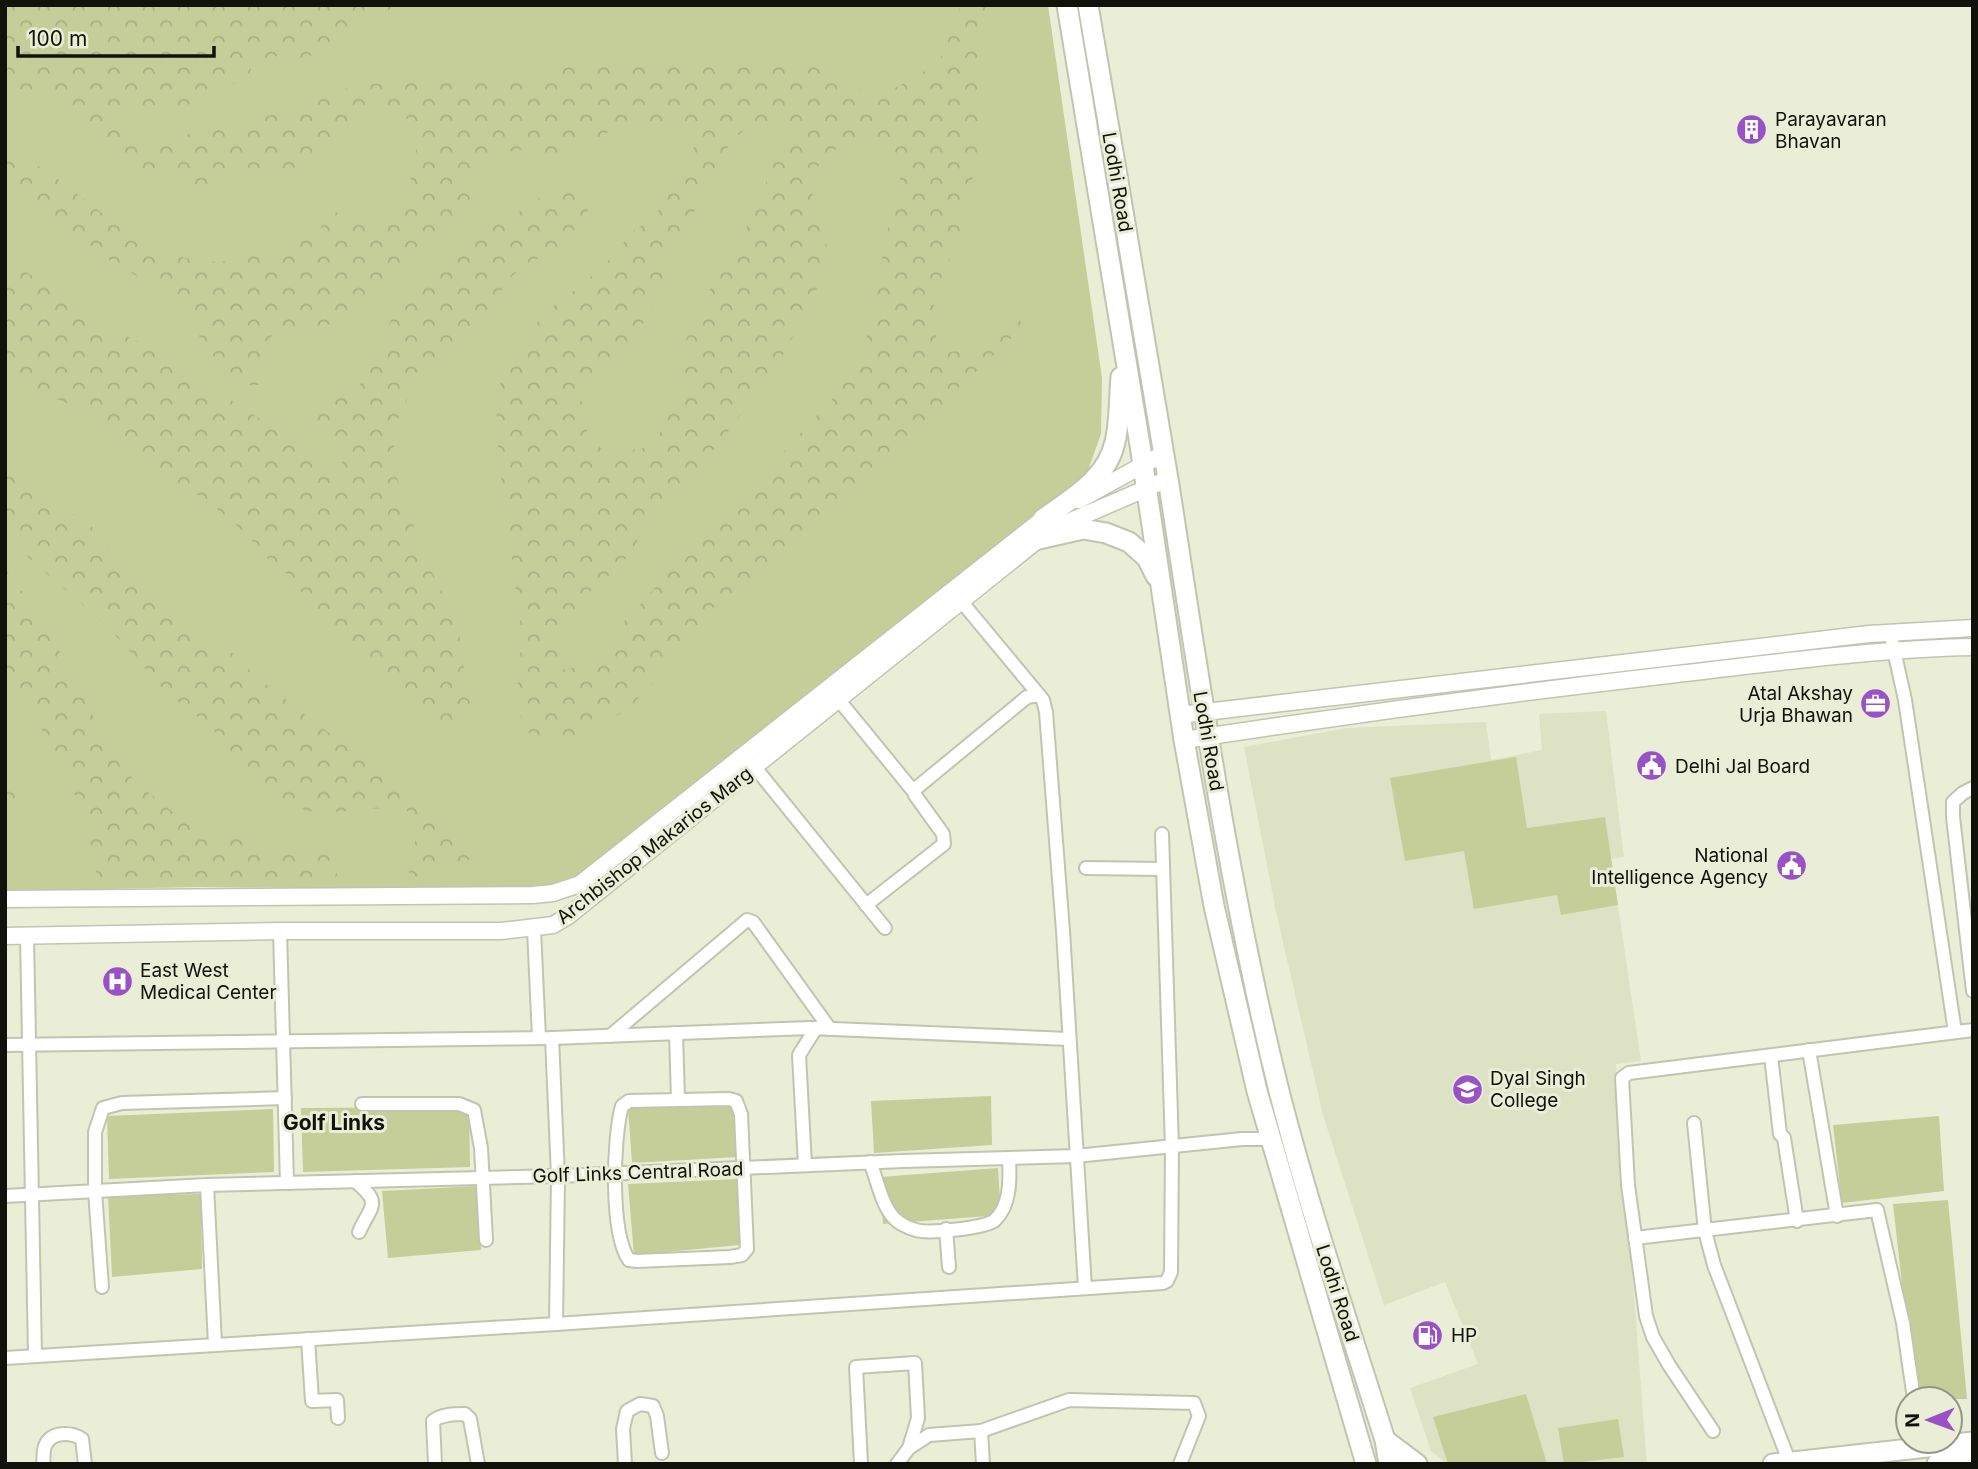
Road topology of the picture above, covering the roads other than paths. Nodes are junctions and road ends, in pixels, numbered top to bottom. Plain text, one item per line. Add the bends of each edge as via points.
1 (1067, 5) edge
2 (1088, 5) edge
3 (1124, 351) junction
4 (1163, 454) junction
5 (1143, 465) junction
6 (1168, 479) junction
7 (1146, 488) junction
8 (1043, 519) junction
9 (1039, 539) junction
10 (1161, 587) junction
11 (961, 601) junction
12 (1973, 628) edge
13 (1890, 632) junction
14 (1973, 647) edge
15 (1894, 650) junction
16 (1039, 695) junction
17 (838, 699) junction
18 (1204, 712) junction
19 (1180, 715) junction
20 (1209, 736) junction
21 (1184, 740) junction
22 (750, 760) junction
23 (1973, 788) edge
24 (914, 792) junction
25 (1162, 834) dead end
26 (1086, 868) dead end
27 (1163, 869) junction
28 (5, 899) edge
29 (866, 905) junction
30 (885, 928) dead end
31 (534, 929) junction
32 (281, 931) junction
33 (5, 936) edge
34 (27, 936) junction
35 (1973, 991) edge
36 (816, 1028) junction
37 (830, 1029) junction
38 (1973, 1030) edge
39 (1955, 1032) junction
40 (676, 1033) junction
41 (610, 1035) junction
42 (545, 1038) junction
43 (1068, 1039) junction
44 (284, 1041) junction
45 (5, 1045) edge
46 (29, 1045) junction
47 (1809, 1050) junction
48 (1771, 1055) junction
49 (285, 1098) junction
50 (678, 1100) junction
51 (362, 1104) dead end
52 (1694, 1122) dead end
53 (1270, 1139) junction
54 (1172, 1147) junction
55 (1076, 1156) junction
56 (1009, 1158) junction
57 (870, 1162) junction
58 (805, 1165) junction
59 (743, 1168) junction
60 (615, 1173) junction
61 (558, 1176) junction
62 (483, 1178) junction
63 (355, 1181) junction
64 (287, 1183) junction
65 (207, 1185) junction
66 (95, 1191) junction
67 (33, 1194) junction
68 (5, 1196) edge
69 (1837, 1216) junction
70 (1797, 1221) junction
71 (946, 1229) junction
72 (1705, 1231) junction
73 (359, 1232) dead end
74 (1635, 1238) junction
75 (486, 1240) dead end
76 (949, 1267) dead end
77 (102, 1287) dead end
78 (1085, 1288) junction
79 (556, 1324) junction
80 (308, 1339) junction
81 (215, 1344) junction
82 (35, 1355) junction
83 (5, 1358) edge
84 (1912, 1385) edge
85 (338, 1418) dead end
86 (981, 1431) junction
87 (1713, 1432) dead end
88 (1385, 1440) junction
89 (1973, 1442) edge
90 (909, 1448) junction
91 (662, 1453) dead end
92 (1973, 1460) edge
93 (1781, 1463) edge
94 (43, 1464) edge
95 (85, 1464) edge
96 (435, 1464) edge
97 (478, 1464) edge
98 (625, 1464) edge
99 (861, 1464) edge
100 (897, 1464) edge
101 (983, 1464) edge
102 (1180, 1464) edge
103 (1366, 1464) edge
104 (1389, 1464) edge
105 (1417, 1464) edge
106 (1937, 1464) edge

1 - 3 main road, Lodhi Road
2 - 4 main road, Lodhi Road
3 - 5 main road, Lodhi Road
3 - 8 main road via 1116,441 1107,466 1087,488
4 - 5 street, Archbishop Makarios Marg
4 - 6 main road, Lodhi Road
5 - 7 main road, Lodhi Road
5 - 8 street, Archbishop Makarios Marg
6 - 7 street, Archbishop Makarios Marg
6 - 18 main road, Lodhi Road
7 - 9 street, Archbishop Makarios Marg
7 - 10 main road, Lodhi Road
8 - 22 street, Archbishop Makarios Marg
9 - 10 main road via 1083,529 1129,542 1147,558
9 - 11 street, Archbishop Makarios Marg
10 - 19 main road, Lodhi Road
11 - 16 street
11 - 17 street, Archbishop Makarios Marg
12 - 13 street
13 - 15 street
13 - 18 street
14 - 15 street
15 - 20 street via 1454,701
15 - 39 street
16 - 24 street via 1027,697
16 - 43 street via 1046,712
17 - 22 street, Archbishop Makarios Marg
17 - 24 street
18 - 19 street
18 - 20 main road, Lodhi Road
19 - 21 main road, Lodhi Road
20 - 21 street
20 - 88 main road, Lodhi Road via 1238,905 1278,1087
21 - 53 main road, Lodhi Road via 1214,906
22 - 28 street, Archbishop Makarios Marg via 580,884 553,893
22 - 29 street
22 - 31 street, Archbishop Makarios Marg via 568,916
23 - 35 street via 1953,802
24 - 29 street via 943,834 944,844
25 - 27 street
26 - 27 street
27 - 54 street
29 - 30 street
31 - 32 street, Archbishop Makarios Marg
31 - 42 street
32 - 34 street, Archbishop Makarios Marg
32 - 44 street
33 - 34 street, Archbishop Makarios Marg
34 - 46 street
36 - 37 street
36 - 40 street
36 - 58 street via 799,1055
37 - 41 street via 753,922 747,920
37 - 43 street
38 - 39 street
39 - 47 street
40 - 41 street
40 - 50 street
41 - 42 street
42 - 44 street
42 - 61 street
43 - 55 street
44 - 46 street
44 - 49 street
45 - 46 street
46 - 67 street
47 - 48 street
47 - 69 street
48 - 70 street
48 - 74 street via 1629,1073 1622,1078
49 - 64 street
49 - 66 street via 103,1108 94,1132
50 - 59 street via 736,1101 741,1115
50 - 60 street via 624,1103
51 - 62 street via 467,1106 474,1110
52 - 72 street
53 - 54 street, Golf Links Central Road
53 - 103 main road, Lodhi Road
54 - 55 street, Golf Links Central Road
54 - 78 street via 1170,1276 1163,1283
55 - 56 street, Golf Links Central Road
55 - 78 street
56 - 57 street, Golf Links Central Road
56 - 71 street via 1008,1194 995,1220 985,1226
57 - 58 street, Golf Links Central Road
57 - 71 street via 894,1219 918,1231
58 - 59 street, Golf Links Central Road
59 - 60 street, Golf Links Central Road
59 - 60 street via 747,1249 742,1255 637,1261 629,1260 620,1238
60 - 61 street, Golf Links Central Road
61 - 62 street, Golf Links Central Road
61 - 79 street
62 - 63 street, Golf Links Central Road
62 - 75 street
63 - 64 street, Golf Links Central Road
63 - 73 street via 370,1193 373,1203
64 - 65 street, Golf Links Central Road
65 - 66 street, Golf Links Central Road
65 - 81 street
66 - 67 street, Golf Links Central Road
66 - 77 street
67 - 68 street, Golf Links Central Road
67 - 82 street
69 - 70 street
69 - 84 street via 1879,1213
70 - 72 street
71 - 76 street
72 - 74 street
72 - 93 street
74 - 87 street via 1653,1337
78 - 79 street
79 - 80 street
80 - 81 street
80 - 85 street via 312,1401 337,1400
81 - 82 street
82 - 83 street
86 - 90 street via 929,1435
86 - 101 street
86 - 102 street via 1069,1400 1194,1403 1199,1416
88 - 104 main road, Lodhi Road
88 - 105 main road
89 - 93 main road
90 - 99 street via 918,1418 915,1363 856,1367
90 - 100 street
91 - 98 street via 653,1406 640,1404 627,1411
92 - 106 main road
94 - 95 street via 51,1438 74,1434 82,1439
96 - 97 street via 433,1421 466,1414

